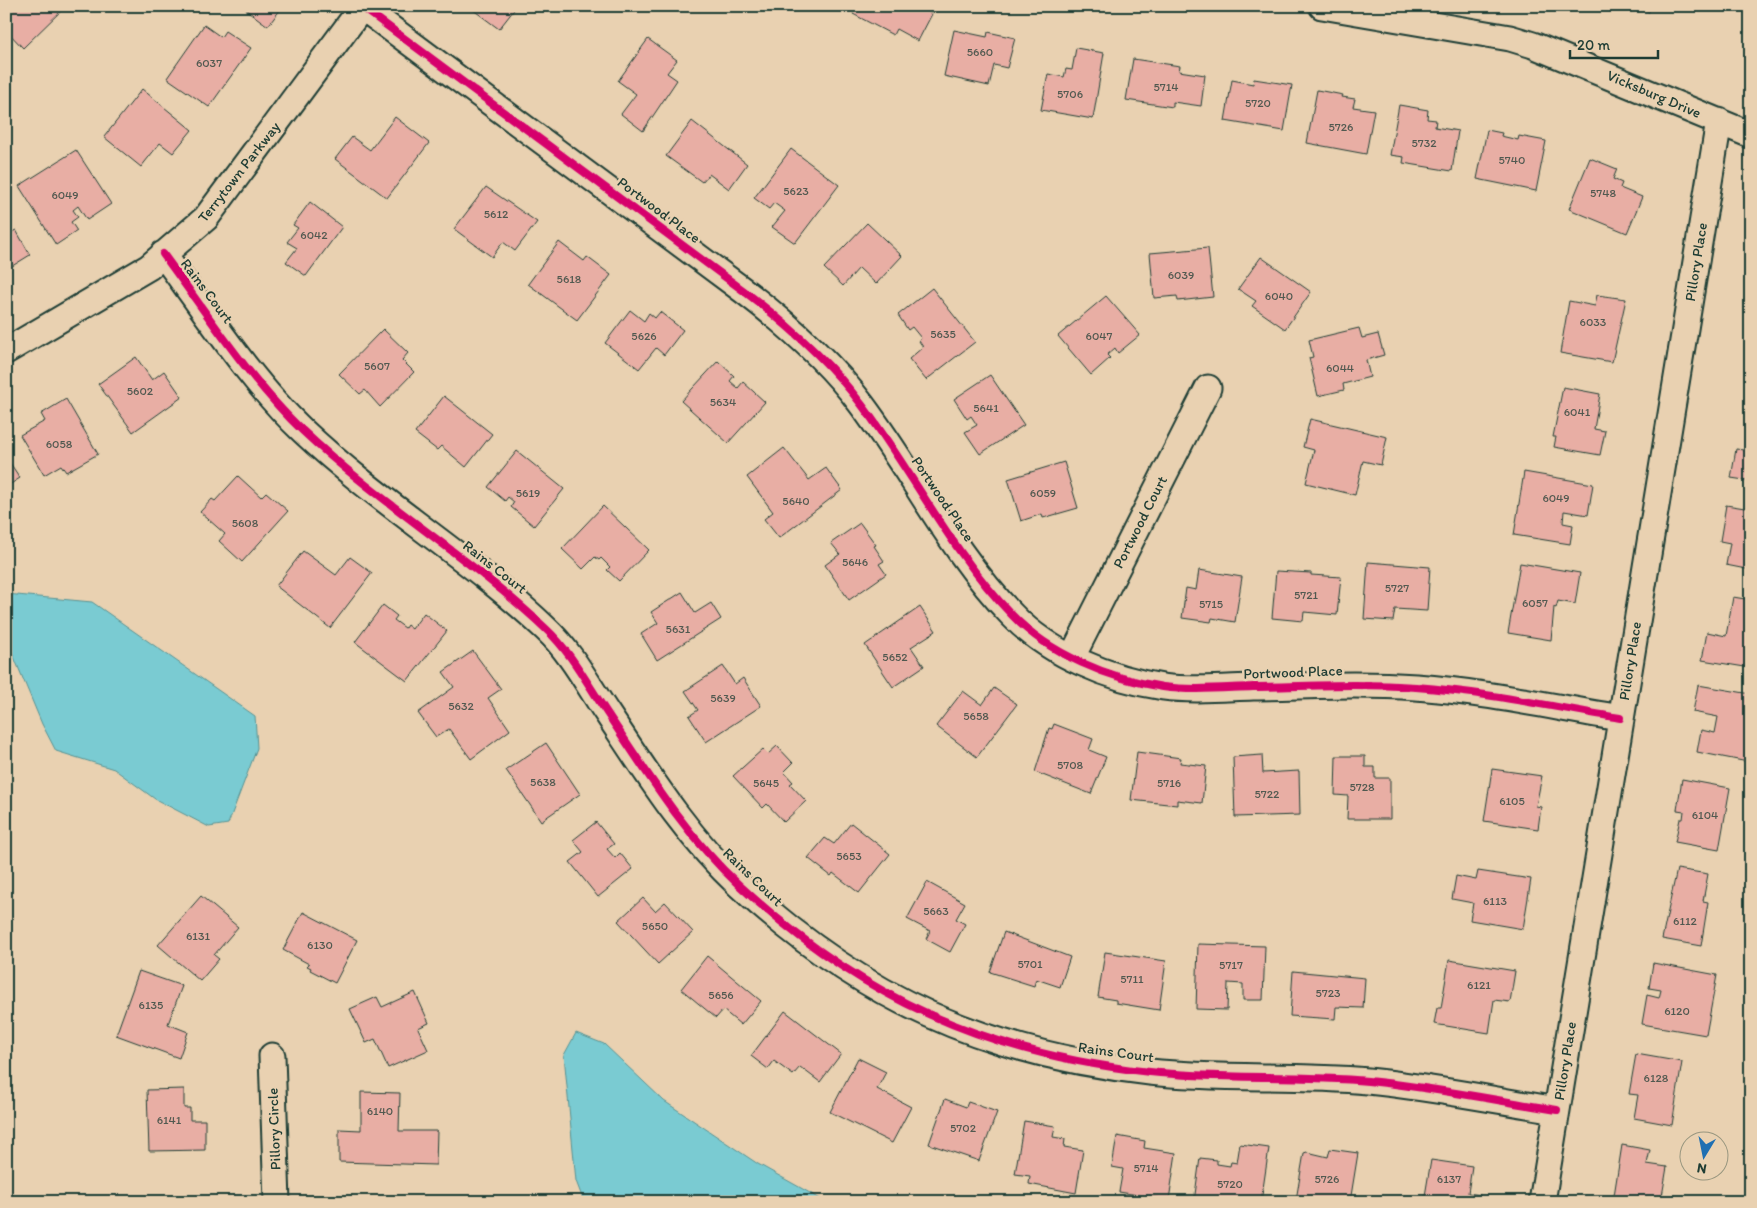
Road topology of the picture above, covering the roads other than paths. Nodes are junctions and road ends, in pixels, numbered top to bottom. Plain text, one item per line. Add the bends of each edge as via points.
1 (1322, 6) edge
2 (362, 7) edge
3 (1719, 121) junction
4 (1751, 135) edge
5 (162, 254) junction
6 (6, 352) edge
7 (1208, 388) dead end
8 (1072, 657) junction
9 (1620, 718) junction
10 (272, 1056) dead end
11 (1557, 1110) junction
12 (277, 1202) edge
13 (1542, 1202) edge

1 - 3 street, Vicksburg Drive via 1510,38
2 - 5 street, Terrytown Parkway via 219,203 206,218
2 - 8 street, Portwood Place via 787,325 862,405 985,586 1014,618 1048,644
3 - 4 street, Vicksburg Drive
3 - 9 street, Pillory Place
5 - 6 street, Terrytown Parkway via 149,267
5 - 11 street, Rains Court via 280,409 344,467 508,594 548,630 574,662 651,780 708,853 765,910 839,966 921,1012 957,1028 1033,1053 1085,1064 1151,1072 1368,1081
7 - 8 street, Portwood Court
8 - 9 street, Portwood Place via 1124,678 1166,687 1354,684 1416,687 1461,691
9 - 11 street, Pillory Place
10 - 12 street, Pillory Circle
11 - 13 street, Pillory Place

